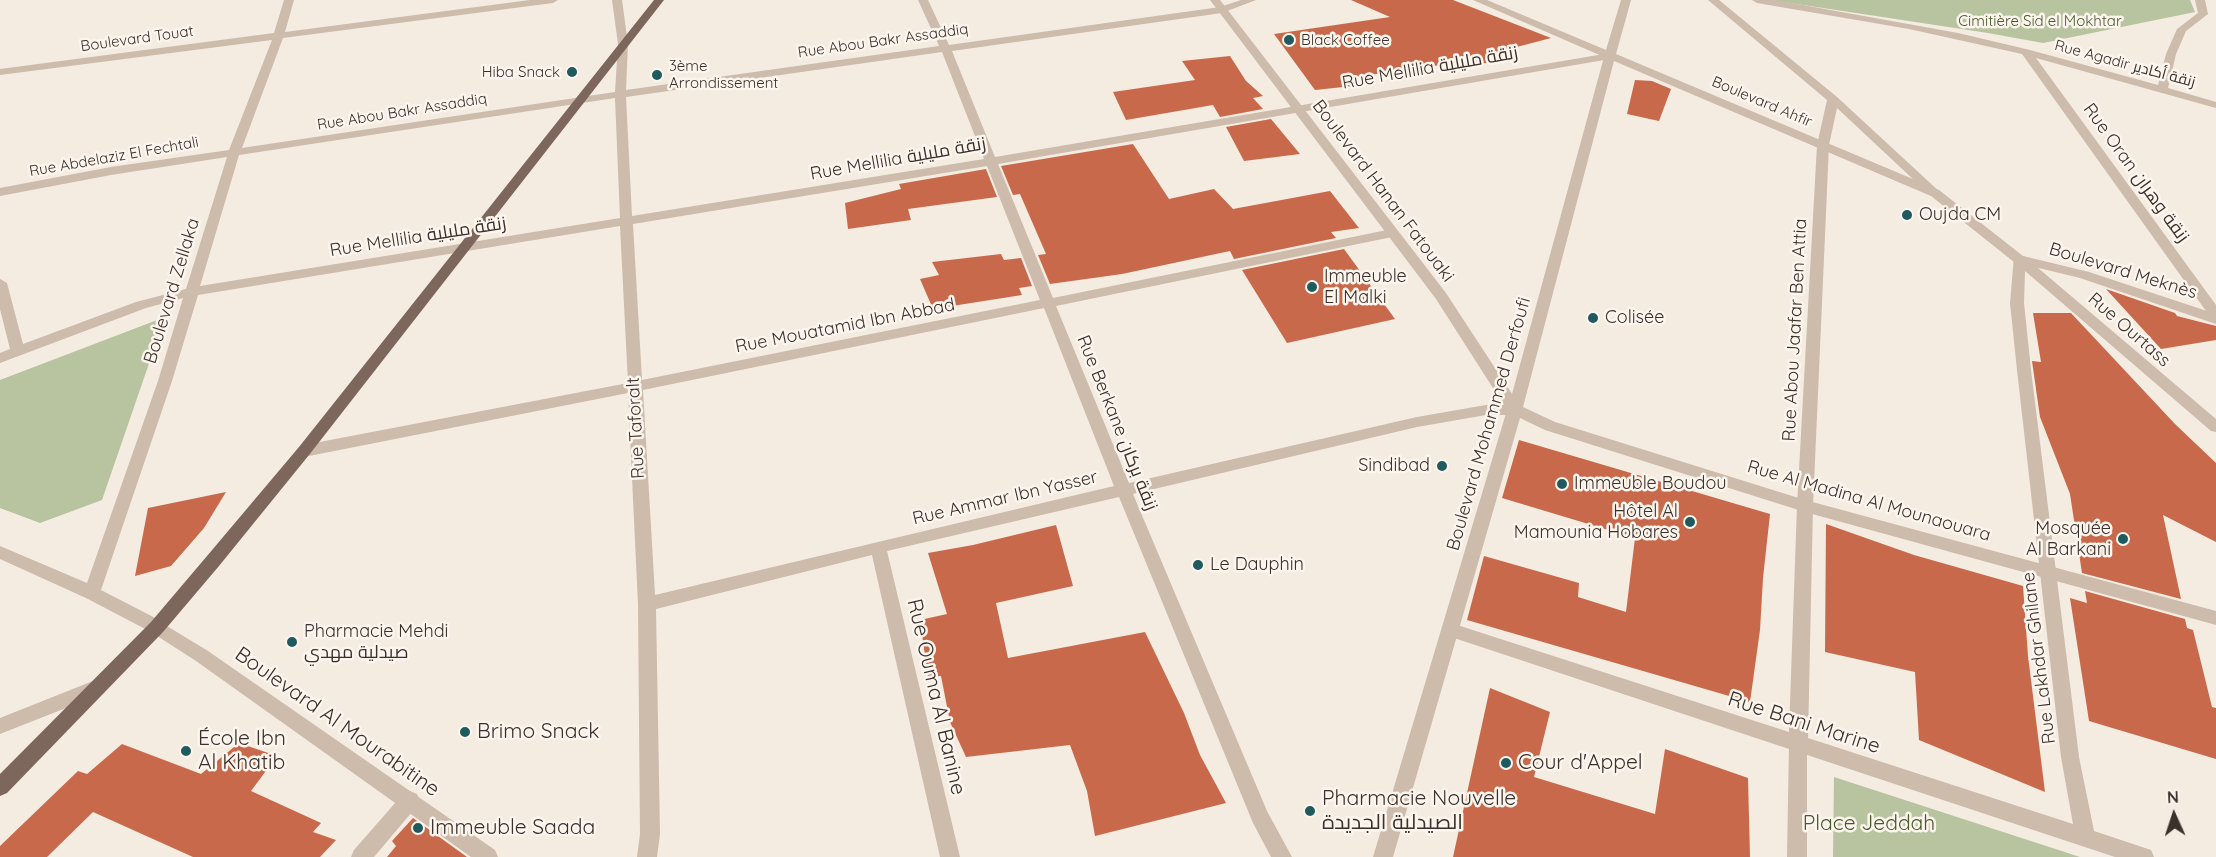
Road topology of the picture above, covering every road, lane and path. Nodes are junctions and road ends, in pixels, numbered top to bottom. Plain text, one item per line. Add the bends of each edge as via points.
1 (289, 0) edge
2 (553, 0) edge
3 (617, 0) edge
4 (659, 0) edge
5 (923, 0) edge
6 (1251, 0) edge
7 (1478, 0) edge
8 (1626, 0) edge
9 (1713, 0) edge
10 (1756, 0) edge
11 (2200, 0) edge
12 (1218, 5) edge
13 (279, 35) junction
14 (623, 44) junction
15 (945, 47) junction
16 (2026, 52) junction
17 (1610, 56) junction
18 (0, 72) edge
19 (2162, 90) junction
20 (620, 95) junction
21 (1833, 99) junction
22 (578, 100) junction
23 (2216, 105) edge
24 (1298, 109) junction
25 (1823, 145) junction
26 (234, 152) junction
27 (991, 161) junction
28 (0, 192) edge
29 (1935, 193) junction
30 (625, 222) junction
31 (1392, 233) junction
32 (464, 249) junction
33 (2019, 259) junction
34 (0, 283) edge
35 (190, 292) junction
36 (1047, 303) junction
37 (2216, 317) edge
38 (18, 351) junction
39 (0, 358) edge
40 (634, 387) junction
41 (1515, 410) junction
42 (2216, 428) edge
43 (304, 451) junction
44 (1124, 491) junction
45 (1805, 506) junction
46 (878, 547) junction
47 (0, 552) edge
48 (2048, 571) junction
49 (92, 593) junction
50 (647, 604) junction
51 (2216, 618) edge
52 (157, 627) junction
53 (1452, 630) junction
54 (103, 684) junction
55 (0, 726) edge
56 (1798, 745) junction
57 (0, 787) edge
58 (410, 800) junction
59 (2085, 838) junction
60 (361, 857) edge
61 (488, 857) edge
62 (647, 857) edge
63 (950, 857) edge
64 (1282, 857) edge
65 (1383, 857) edge
66 (1797, 857) edge
67 (2144, 857) edge

1 - 13 street, Boulevard Zellaka
2 - 13 street, Boulevard Touat
3 - 14 street, Rue Taforalt
4 - 14 main road
5 - 15 street, Rue Berkane زنقة بركان
6 - 12 street, Rue Abou Bakr Assaddiq
7 - 17 street, Boulevard Ahfir
8 - 17 street, Boulevard Mohammed Derfoufi
9 - 21 street
10 - 16 street, Rue Agadir زنقة أكادير via 1910,26
11 - 19 street via 2203,14 2182,29
12 - 15 street, Rue Abou Bakr Assaddiq
12 - 24 street, Boulevard Hanan Fatouaki
13 - 18 street, Boulevard Touat
13 - 26 street, Boulevard Zellaka
14 - 20 street, Rue Taforalt
14 - 22 main road
15 - 20 street, Rue Abou Bakr Assaddiq
15 - 27 street, Rue Berkane زنقة بركان
16 - 19 street, Rue Agadir زنقة أكادير
16 - 37 street, Rue Oran زنقة وهران
17 - 24 street, Rue Mellilia زنقة مليلية
17 - 25 street, Boulevard Ahfir
17 - 41 street, Boulevard Mohammed Derfoufi
19 - 23 street, Rue Agadir زنقة أكادير
20 - 22 street, Rue Abou Bakr Assaddiq
20 - 30 street, Rue Taforalt
21 - 25 street, Rue Abou Jaafar Ben Attia
21 - 29 street
22 - 26 street, Rue Abou Bakr Assaddiq
22 - 32 main road
24 - 27 street, Rue Mellilia زنقة مليلية
24 - 31 street, Boulevard Hanan Fatouaki
25 - 29 street, Boulevard Ahfir
25 - 45 street, Rue Abou Jaafar Ben Attia
26 - 28 street, Rue Abdelaziz El Fechtali
26 - 35 street, Boulevard Zellaka
27 - 30 street, Rue Mellilia زنقة مليلية
27 - 36 street, Rue Berkane زنقة بركان
29 - 33 street, Boulevard Ahfir
30 - 32 street, Rue Mellilia زنقة مليلية
30 - 40 street, Rue Taforalt
31 - 36 street, Rue Mouatamid Ibn Abbad
31 - 41 street, Boulevard Hanan Fatouaki via 1441,296
32 - 35 street, Rue Mellilia زنقة مليلية
32 - 43 main road
33 - 37 street, Boulevard Meknès via 2084,275
33 - 42 street, Rue Ourtass
33 - 48 street, Rue Lakhdar Ghilane via 2017,303
34 - 38 street
35 - 38 street, Rue Mellilia زنقة مليلية via 141,305
35 - 49 street, Boulevard Zellaka via 165,381
36 - 40 street, Rue Mouatamid Ibn Abbad
36 - 44 street, Rue Berkane زنقة بركان
38 - 39 street, Rue Mellilia زنقة مليلية
40 - 43 street, Rue Mouatamid Ibn Abbad
40 - 50 street, Rue Taforalt
41 - 44 street, Rue Ammar Ibn Yasser via 1417,422
41 - 45 street, Rue Al Madina Al Mounaouara via 1550,426
41 - 53 street, Boulevard Mohammed Derfoufi
43 - 52 main road
44 - 46 street, Rue Ammar Ibn Yasser
44 - 64 street, Rue Berkane زنقة بركان via 1260,817
45 - 48 street, Rue Al Madina Al Mounaouara
45 - 56 street, Rue Abou Jaafar Ben Attia
46 - 50 street, Rue Ammar Ibn Yasser
46 - 63 street, Rue Ouma Al Banine
47 - 49 street, Boulevard Al Mourabitine
48 - 51 street, Rue Al Madina Al Mounaouara
48 - 59 street, Rue Lakhdar Ghilane via 2070,757
49 - 52 street, Boulevard Al Mourabitine
50 - 62 street, Rue Taforalt
52 - 54 main road
52 - 58 street, Boulevard Al Mourabitine
53 - 56 street, Rue Bani Marine
53 - 65 street, Boulevard Mohammed Derfoufi
54 - 55 street
54 - 57 main road
56 - 59 street, Rue Bani Marine
56 - 66 street, Rue Abou Jaafar Ben Attia
58 - 60 street
58 - 61 street, Boulevard Al Mourabitine
59 - 67 street, Rue Bani Marine

